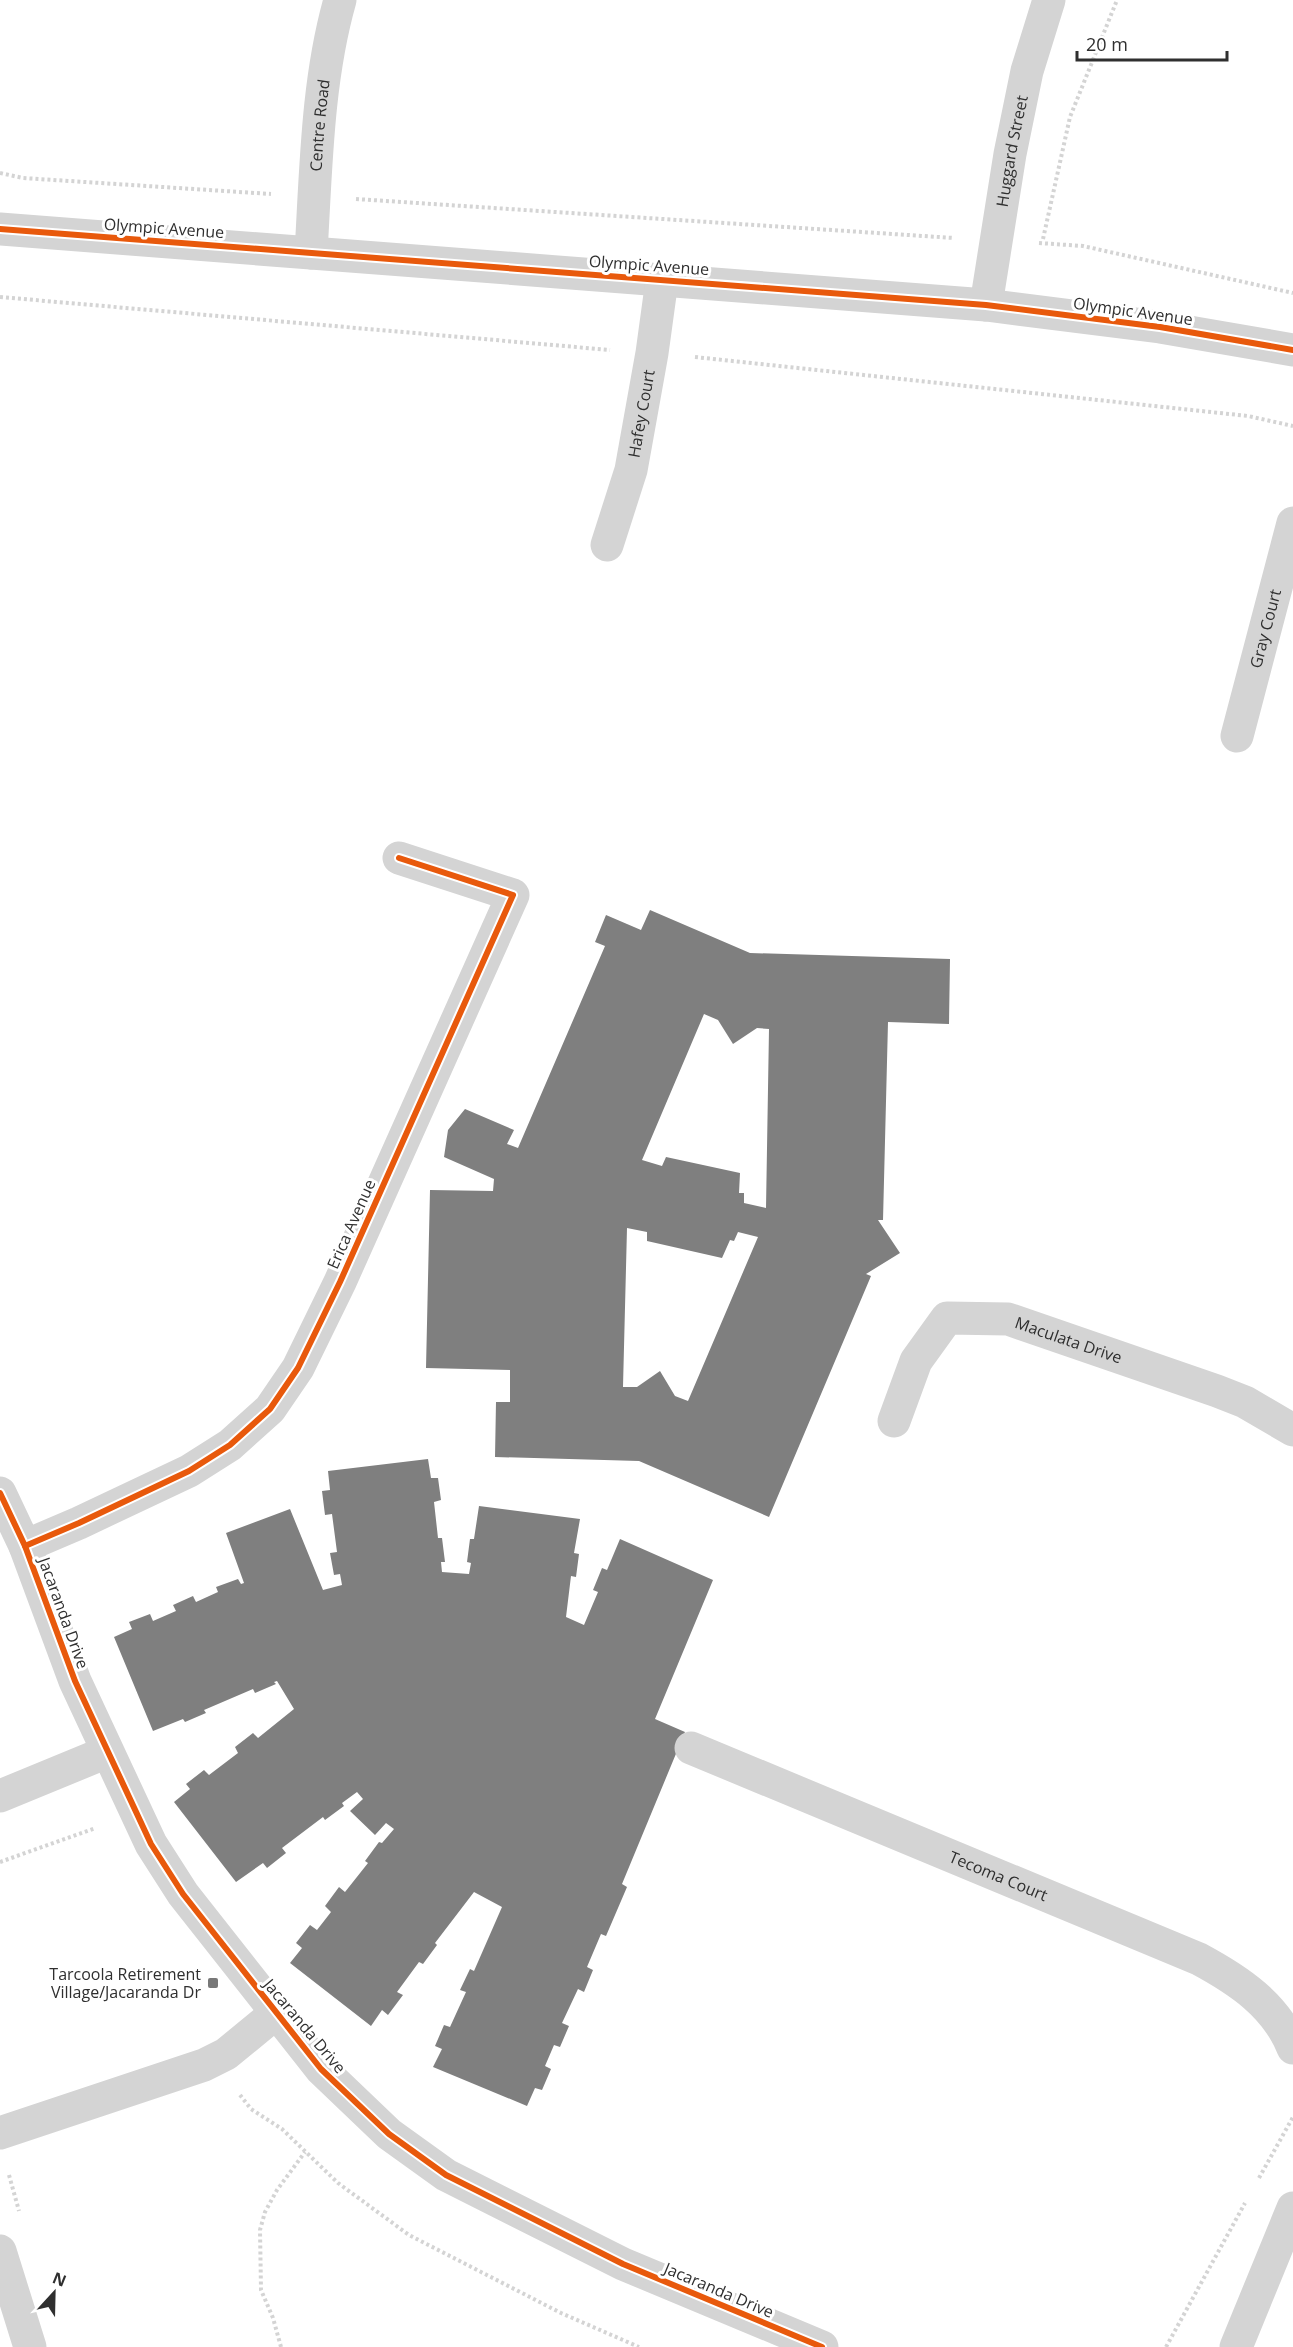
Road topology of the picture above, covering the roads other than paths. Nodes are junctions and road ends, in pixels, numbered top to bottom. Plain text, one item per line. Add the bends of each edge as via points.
1 (340, 0) edge
2 (1049, 0) edge
3 (0, 229) edge
4 (310, 253) junction
5 (662, 280) junction
6 (986, 305) junction
7 (1293, 350) edge
8 (1293, 523) edge
9 (607, 545) dead end
10 (1237, 736) dead end
11 (399, 858) dead end
12 (894, 1421) dead end
13 (1293, 1430) edge
14 (0, 1493) edge
15 (25, 1546) junction
16 (691, 1748) dead end
17 (107, 1752) junction
18 (0, 1796) edge
19 (276, 2013) junction
20 (1291, 2032) edge
21 (0, 2133) edge
22 (1293, 2208) edge
23 (0, 2251) edge
24 (817, 2346) edge
25 (30, 2347) edge
26 (1236, 2347) edge

1 - 4 street, Centre Road via 331,32 318,137
2 - 6 street, Huggard Street via 1027,71
3 - 4 street, Olympic Avenue
4 - 5 street, Olympic Avenue
5 - 6 street, Olympic Avenue
5 - 9 street, Hafey Court via 631,470
6 - 7 street, Olympic Avenue via 1161,327
8 - 10 street, Gray Court
11 - 15 street, Erica Avenue via 513,895 298,1368 270,1409 230,1445 189,1471
12 - 13 street, Maculata Drive via 916,1361 947,1318 1008,1319 1217,1391
14 - 15 street, Jacaranda Drive
15 - 17 street, Jacaranda Drive via 75,1681
16 - 20 street, Tecoma Court via 1199,1959 1251,1991
17 - 18 street
17 - 19 street, Jacaranda Drive via 165,1868
19 - 21 street via 226,2054 204,2065
19 - 24 street, Jacaranda Drive via 321,2069 354,2102 446,2175 623,2264
22 - 26 street
23 - 25 street

